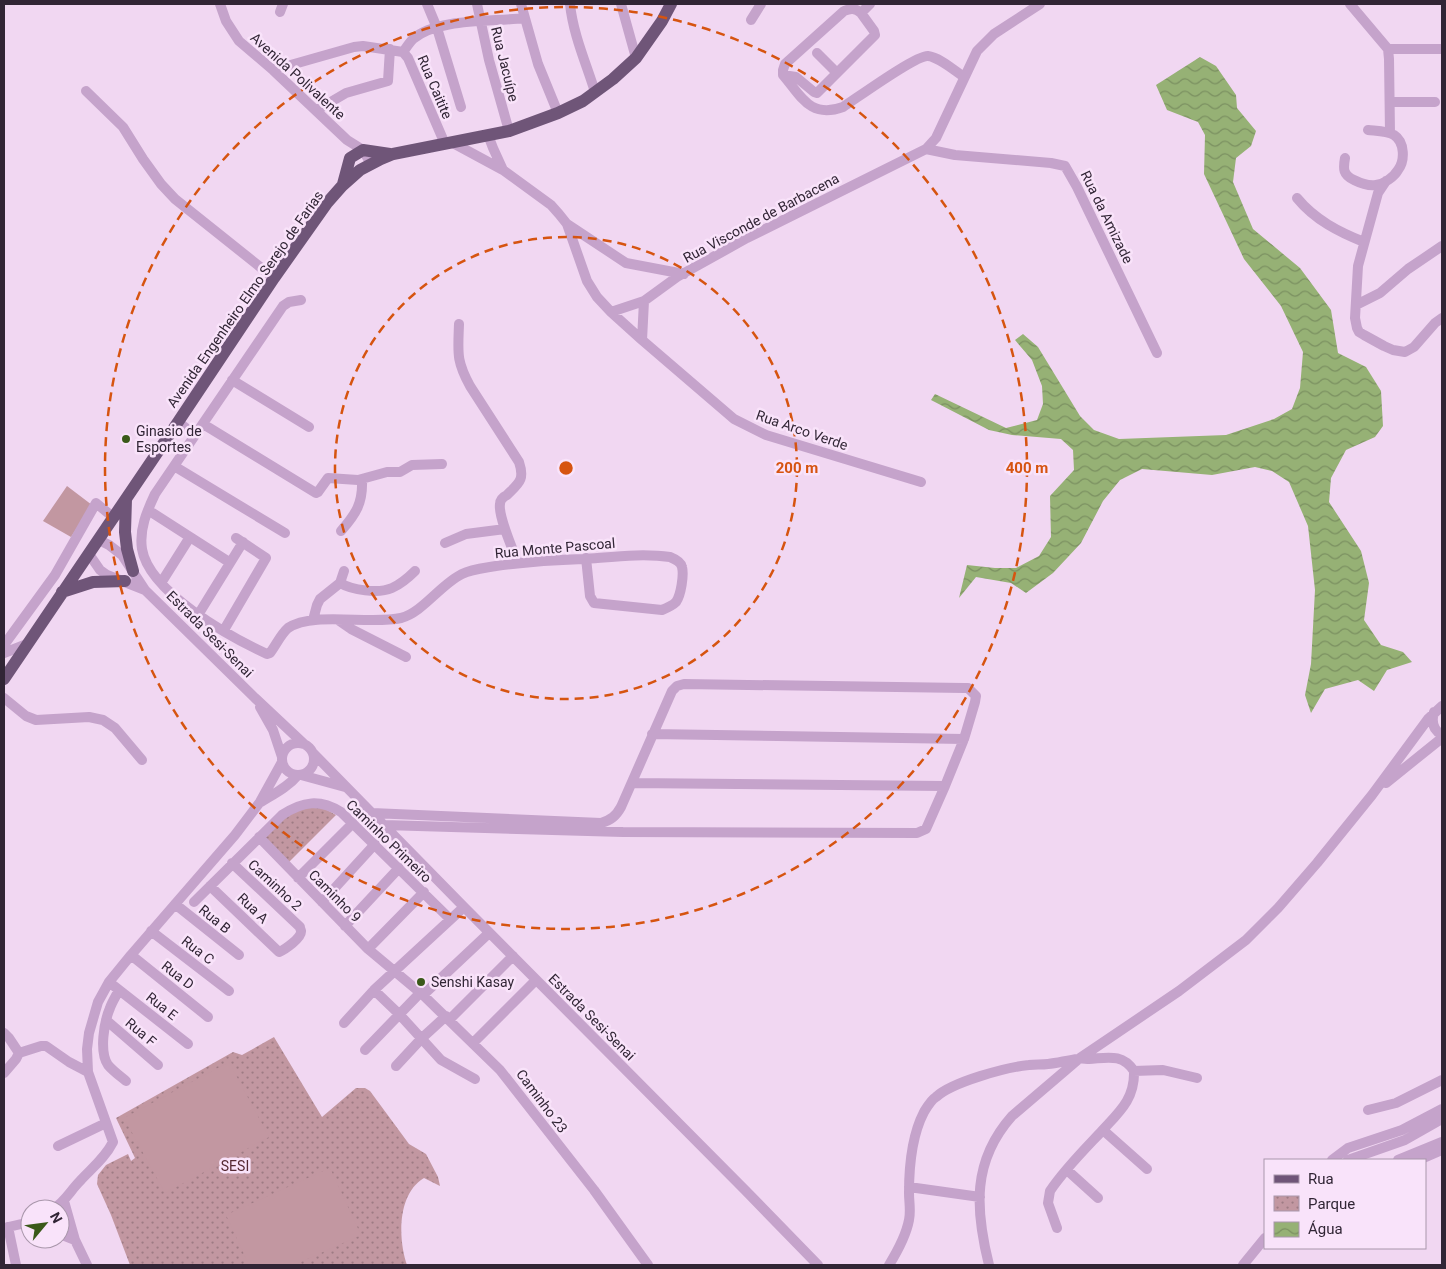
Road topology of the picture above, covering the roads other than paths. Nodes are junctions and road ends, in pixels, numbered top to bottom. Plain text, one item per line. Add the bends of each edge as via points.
1 (220, 4) edge
2 (428, 4) edge
3 (477, 4) edge
4 (521, 4) edge
5 (570, 4) edge
6 (621, 4) edge
7 (671, 4) edge
8 (761, 4) edge
9 (870, 4) edge
10 (1040, 4) edge
11 (1350, 4) edge
12 (861, 13) junction
13 (524, 18) junction
14 (481, 20) junction
15 (751, 20) dead end
16 (437, 28) junction
17 (390, 49) junction
18 (1388, 49) junction
19 (1442, 49) edge
20 (403, 52) junction
21 (817, 52) dead end
22 (636, 58) junction
23 (273, 70) junction
24 (836, 74) junction
25 (783, 75) junction
26 (964, 78) junction
27 (86, 91) dead end
28 (595, 92) junction
29 (1390, 102) junction
30 (1435, 102) dead end
31 (460, 106) dead end
32 (317, 110) junction
33 (558, 113) junction
34 (1368, 130) dead end
35 (508, 131) junction
36 (1390, 133) junction
37 (488, 135) junction
38 (347, 140) junction
39 (449, 143) junction
40 (926, 149) junction
41 (364, 150) junction
42 (393, 154) junction
43 (350, 158) junction
44 (1344, 158) dead end
45 (366, 167) junction
46 (503, 170) junction
47 (1386, 181) junction
48 (342, 186) junction
49 (1298, 198) dead end
50 (567, 224) junction
51 (1364, 242) junction
52 (1442, 246) edge
53 (684, 274) junction
54 (274, 278) junction
55 (301, 300) dead end
56 (644, 301) junction
57 (1356, 305) junction
58 (611, 312) junction
59 (1442, 318) edge
60 (459, 324) dead end
61 (642, 340) junction
62 (1157, 353) dead end
63 (232, 380) junction
64 (178, 422) junction
65 (202, 424) junction
66 (309, 427) dead end
67 (195, 435) junction
68 (442, 464) dead end
69 (174, 466) junction
70 (362, 480) junction
71 (920, 482) dead end
72 (126, 499) junction
73 (148, 510) junction
74 (114, 518) junction
75 (505, 528) junction
76 (341, 531) dead end
77 (285, 533) dead end
78 (190, 537) junction
79 (99, 540) junction
80 (445, 543) dead end
81 (88, 554) junction
82 (586, 558) junction
83 (230, 562) junction
84 (518, 563) junction
85 (344, 571) dead end
86 (415, 571) dead end
87 (129, 576) junction
88 (161, 583) junction
89 (340, 583) junction
90 (62, 592) junction
91 (198, 615) junction
92 (313, 620) junction
93 (338, 620) junction
94 (224, 630) junction
95 (27, 644) junction
96 (4, 645) edge
97 (4, 653) edge
98 (406, 656) dead end
99 (5, 675) edge
100 (4, 698) edge
101 (255, 698) junction
102 (1438, 709) edge
103 (652, 734) junction
104 (1442, 737) edge
105 (964, 739) junction
106 (304, 744) junction
107 (313, 753) junction
108 (142, 760) dead end
109 (282, 760) junction
110 (299, 775) junction
111 (632, 783) junction
112 (946, 786) junction
113 (346, 788) junction
114 (1372, 795) junction
115 (260, 802) junction
116 (372, 813) junction
117 (613, 818) junction
118 (354, 823) junction
119 (384, 825) junction
120 (408, 826) junction
121 (612, 832) junction
122 (235, 835) junction
123 (259, 837) junction
124 (402, 843) junction
125 (375, 844) junction
126 (234, 862) junction
127 (399, 868) junction
128 (298, 878) junction
129 (210, 886) junction
130 (424, 892) junction
131 (194, 902) dead end
132 (322, 902) junction
133 (175, 904) junction
134 (464, 907) junction
135 (450, 919) junction
136 (345, 926) junction
137 (151, 931) junction
138 (490, 933) junction
139 (368, 949) junction
140 (276, 950) joint
141 (131, 955) junction
142 (239, 955) dead end
143 (513, 956) junction
144 (394, 972) junction
145 (536, 980) junction
146 (109, 982) junction
147 (119, 990) junction
148 (374, 990) junction
149 (229, 992) dead end
150 (421, 994) junction
151 (399, 1014) junction
152 (208, 1017) dead end
153 (448, 1018) junction
154 (106, 1020) junction
155 (344, 1023) dead end
156 (4, 1033) edge
157 (422, 1038) junction
158 (473, 1043) junction
159 (188, 1044) dead end
160 (365, 1050) dead end
161 (19, 1053) junction
162 (1080, 1058) junction
163 (158, 1065) dead end
164 (396, 1066) dead end
165 (1134, 1071) junction
166 (88, 1072) junction
167 (4, 1073) edge
168 (1197, 1078) dead end
169 (475, 1080) dead end
170 (1442, 1080) edge
171 (126, 1081) dead end
172 (1442, 1109) edge
173 (1368, 1110) dead end
174 (1442, 1119) edge
175 (106, 1123) junction
176 (1103, 1130) junction
177 (1442, 1142) edge
178 (58, 1146) dead end
179 (1442, 1150) edge
180 (1333, 1159) edge
181 (1351, 1159) edge
182 (1400, 1159) edge
183 (1421, 1159) edge
184 (1147, 1169) dead end
185 (1067, 1170) junction
186 (909, 1187) junction
187 (980, 1197) junction
188 (1098, 1198) dead end
189 (66, 1199) edge
190 (70, 1223) edge
191 (20, 1225) edge
192 (6, 1227) edge
193 (1056, 1228) dead end
194 (70, 1238) edge
195 (1264, 1239) edge
196 (75, 1240) junction
197 (15, 1265) edge
198 (87, 1265) edge
199 (648, 1265) edge
200 (818, 1265) edge
201 (889, 1265) edge
202 (989, 1265) edge
203 (1243, 1265) edge

1 - 23 street, Avenida Polivalente via 238,41
2 - 16 street
3 - 14 street, Rua Jacuípe
4 - 13 street
5 - 28 street
6 - 22 street
7 - 22 main road, Avenida Engenheiro Elmo Serejo de Farias
8 - 15 street
9 - 12 street
10 - 26 street via 985,41
11 - 18 street
12 - 24 street via 875,35
12 - 25 street via 848,9 839,16 788,60
13 - 14 street, Rua Caitite
13 - 33 street
14 - 16 street, Rua Caitite
14 - 35 street, Rua Jacuípe
16 - 20 street, Rua Caitite via 412,40
16 - 31 street
17 - 20 street
17 - 23 street via 354,47
17 - 32 street via 388,81 343,94
18 - 19 street
18 - 29 street
20 - 39 street, Rua Caitite
21 - 24 street
22 - 28 main road, Avenida Engenheiro Elmo Serejo de Farias
23 - 32 street, Avenida Polivalente
24 - 25 street via 817,92 796,77
25 - 26 street via 808,105 819,110 843,107 923,56 938,59
26 - 40 street via 936,138
27 - 54 street via 123,127 142,159 175,199
28 - 33 main road, Avenida Engenheiro Elmo Serejo de Farias
29 - 30 street
29 - 36 street
32 - 38 street, Avenida Polivalente
33 - 35 main road, Avenida Engenheiro Elmo Serejo de Farias
34 - 36 street
35 - 37 main road, Avenida Engenheiro Elmo Serejo de Farias
36 - 47 street via 1400,142 1403,154 1399,170
37 - 39 main road, Avenida Engenheiro Elmo Serejo de Farias
37 - 46 street
38 - 41 street, Avenida Polivalente
38 - 43 street
39 - 42 main road, Avenida Engenheiro Elmo Serejo de Farias
39 - 46 street
40 - 53 street, Rua Visconde de Barbacena
40 - 62 street, Rua da Amizade via 1065,166
41 - 42 main road
41 - 43 main road
41 - 45 street
42 - 45 main road, Avenida Engenheiro Elmo Serejo de Farias
43 - 45 street
43 - 48 main road
44 - 47 street via 1344,173 1352,180 1367,185
45 - 48 main road, Avenida Engenheiro Elmo Serejo de Farias
46 - 50 street via 549,204
47 - 51 street via 1378,193
48 - 54 main road, Avenida Engenheiro Elmo Serejo de Farias
49 - 51 street via 1323,222
50 - 53 street via 629,264
50 - 58 street, Rua Arco Verde via 587,281
51 - 57 street via 1358,266
52 - 57 street via 1380,293
53 - 56 street, Rua Visconde de Barbacena
54 - 64 main road, Avenida Engenheiro Elmo Serejo de Farias
55 - 63 street, Rua Monte Pascoal via 283,306
56 - 58 street, Rua Visconde de Barbacena
56 - 61 street
57 - 59 street via 1359,332 1393,350 1405,352
58 - 61 street, Rua Arco Verde
60 - 75 street via 458,354 463,374 522,470 519,483 499,505
61 - 71 street, Rua Arco Verde via 743,424
63 - 65 street, Rua Monte Pascoal
63 - 66 street
64 - 67 street
64 - 72 main road, Avenida Engenheiro Elmo Serejo de Farias
65 - 67 street, Rua Monte Pascoal
65 - 70 street via 316,493 328,478
67 - 69 street, Rua Monte Pascoal
68 - 70 street via 412,465 400,472 387,472
69 - 73 street, Rua Monte Pascoal
69 - 77 street
70 - 76 street via 360,504
72 - 74 main road, Avenida Engenheiro Elmo Serejo de Farias
72 - 87 main road
73 - 78 street
73 - 88 street, Rua Monte Pascoal via 142,527 141,546 146,563
74 - 79 main road, Avenida Engenheiro Elmo Serejo de Farias
74 - 96 street via 96,503 55,575
75 - 80 street via 466,534
75 - 84 street
78 - 83 street
78 - 88 street
79 - 81 main road, Avenida Engenheiro Elmo Serejo de Farias
79 - 87 street, Estrada Sesi-Senai via 122,555
81 - 87 street, Estrada Sesi-Senai via 107,575
81 - 90 main road, Avenida Engenheiro Elmo Serejo de Farias
82 - 82 street, Rua Monte Pascoal via 668,556 682,567 681,588 676,602 656,610 594,603 590,596
82 - 84 street, Rua Monte Pascoal
83 - 91 street
83 - 94 street via 239,540 266,558
84 - 93 street, Rua Monte Pascoal via 463,573 405,616 382,620
85 - 89 street
86 - 89 street via 387,590 359,590
87 - 90 main road via 93,582
87 - 101 street, Estrada Sesi-Senai
88 - 91 street, Rua Monte Pascoal
89 - 92 street via 320,599
90 - 95 main road, Avenida Engenheiro Elmo Serejo de Farias
91 - 94 street, Rua Monte Pascoal
92 - 93 street, Rua Monte Pascoal
92 - 94 street, Rua Monte Pascoal via 287,629 269,654
93 - 98 street
95 - 97 street
95 - 99 main road, Avenida Engenheiro Elmo Serejo de Farias
100 - 108 street via 36,720 89,717 103,720 115,728
101 - 106 street, Estrada Sesi-Senai
101 - 109 street, Estrada Sesi-Senai via 273,730
102 - 104 street via 1432,719
102 - 114 street
103 - 105 street
103 - 105 street via 674,688 684,684 968,688 976,696
103 - 111 street
104 - 114 street
105 - 112 street
106 - 107 street
106 - 109 street via 290,745 283,752
107 - 110 street via 312,766
107 - 113 street, Estrada Sesi-Senai
109 - 110 street via 286,770
109 - 115 street
110 - 113 street, Estrada Sesi-Senai
110 - 115 street
111 - 112 street
111 - 117 street
112 - 121 street via 926,829 917,833
113 - 116 street, Estrada Sesi-Senai
114 - 162 street via 1291,893 1246,940 1179,991
115 - 122 street
116 - 117 street via 601,823
116 - 119 street, Estrada Sesi-Senai
117 - 121 street
118 - 123 street, Caminho Primeiro via 333,806 307,804 282,815
118 - 125 street, Caminho Primeiro
118 - 128 street
119 - 120 street
119 - 124 street, Estrada Sesi-Senai
120 - 121 street
120 - 124 street
122 - 126 street
122 - 133 street
123 - 126 street, Caminho Primeiro
123 - 128 street, Caminho 9
124 - 134 street, Estrada Sesi-Senai
125 - 127 street, Caminho Primeiro
125 - 132 street
126 - 129 street
126 - 140 street, Caminho 2 via 300,927 298,938 280,952
127 - 130 street, Caminho Primeiro
127 - 136 street
128 - 132 street, Caminho 9
129 - 131 street
129 - 140 street, Rua A
130 - 135 street, Caminho Primeiro
130 - 139 street
132 - 136 street, Caminho 9
133 - 137 street
133 - 142 street, Rua B
134 - 135 street
134 - 138 street, Estrada Sesi-Senai
135 - 144 street
136 - 139 street, Caminho 9
137 - 141 street
137 - 149 street, Rua C
138 - 143 street, Estrada Sesi-Senai
138 - 150 street
139 - 144 street, Caminho 9
141 - 146 street
141 - 152 street, Rua D
143 - 145 street, Estrada Sesi-Senai
143 - 153 street
144 - 148 street
144 - 150 street, Caminho 23
145 - 158 street
145 - 200 street, Estrada Sesi-Senai
146 - 147 street, Rua E
146 - 166 street via 98,1002 89,1033
147 - 154 street
147 - 159 street, Rua E
148 - 151 street
148 - 155 street
150 - 151 street
150 - 153 street, Caminho 23
151 - 157 street
151 - 160 street
153 - 157 street
153 - 158 street, Caminho 23
154 - 163 street, Rua F
154 - 171 street via 105,1059 110,1068
156 - 161 street
157 - 164 street
157 - 169 street via 441,1060
158 - 199 street, Caminho 23 via 517,1090
161 - 166 street via 46,1046
161 - 167 street
162 - 165 street via 1117,1058
162 - 186 street via 983,1075 936,1096 924,1111 917,1129
162 - 187 street via 1003,1126 989,1150
165 - 168 street via 1163,1070
165 - 176 street via 1133,1088 1127,1102
166 - 175 street
170 - 173 street via 1396,1103
172 - 180 street via 1402,1130 1348,1148
174 - 181 street via 1405,1140
175 - 178 street
175 - 189 street via 113,1142 100,1162
176 - 184 street
176 - 185 street
177 - 182 street
179 - 183 street
185 - 188 street
185 - 193 street via 1048,1196
186 - 187 street
186 - 201 street via 909,1222
187 - 202 street via 982,1237
190 - 196 street
191 - 192 street
192 - 197 street
194 - 196 street
195 - 203 street
196 - 198 street

